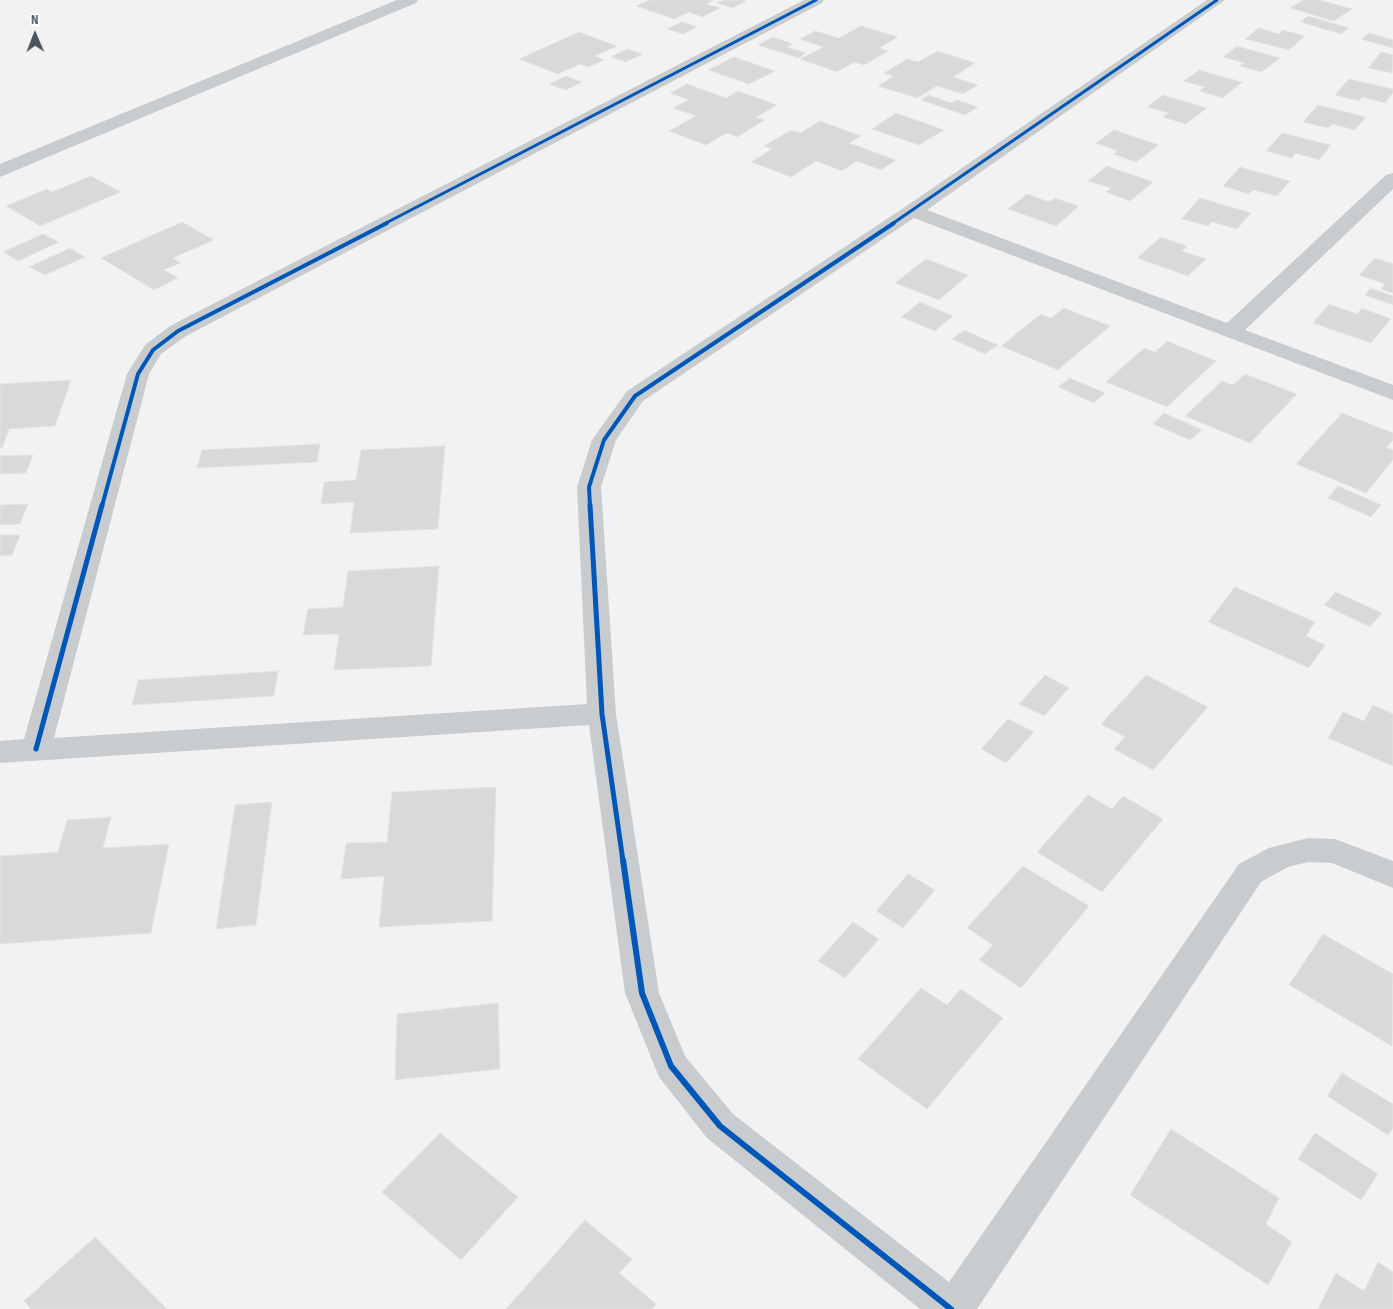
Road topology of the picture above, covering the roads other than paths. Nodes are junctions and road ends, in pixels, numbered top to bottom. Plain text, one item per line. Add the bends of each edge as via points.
1 (410, 0) edge
2 (816, 0) edge
3 (1217, 0) edge
4 (0, 171) edge
5 (1393, 179) edge
6 (912, 211) junction
7 (1231, 332) junction
8 (1393, 393) edge
9 (602, 714) junction
10 (36, 749) junction
11 (0, 752) edge
12 (1393, 875) edge
13 (952, 1309) edge

1 - 4 street
2 - 10 street via 178,331 153,350 138,374
3 - 6 street
5 - 7 street
6 - 7 street
6 - 9 street via 635,396 604,440 589,487
7 - 8 street
9 - 10 street
9 - 13 street via 642,993 671,1066 720,1126
10 - 11 street
12 - 13 street via 1336,851 1308,850 1280,858 1250,873

